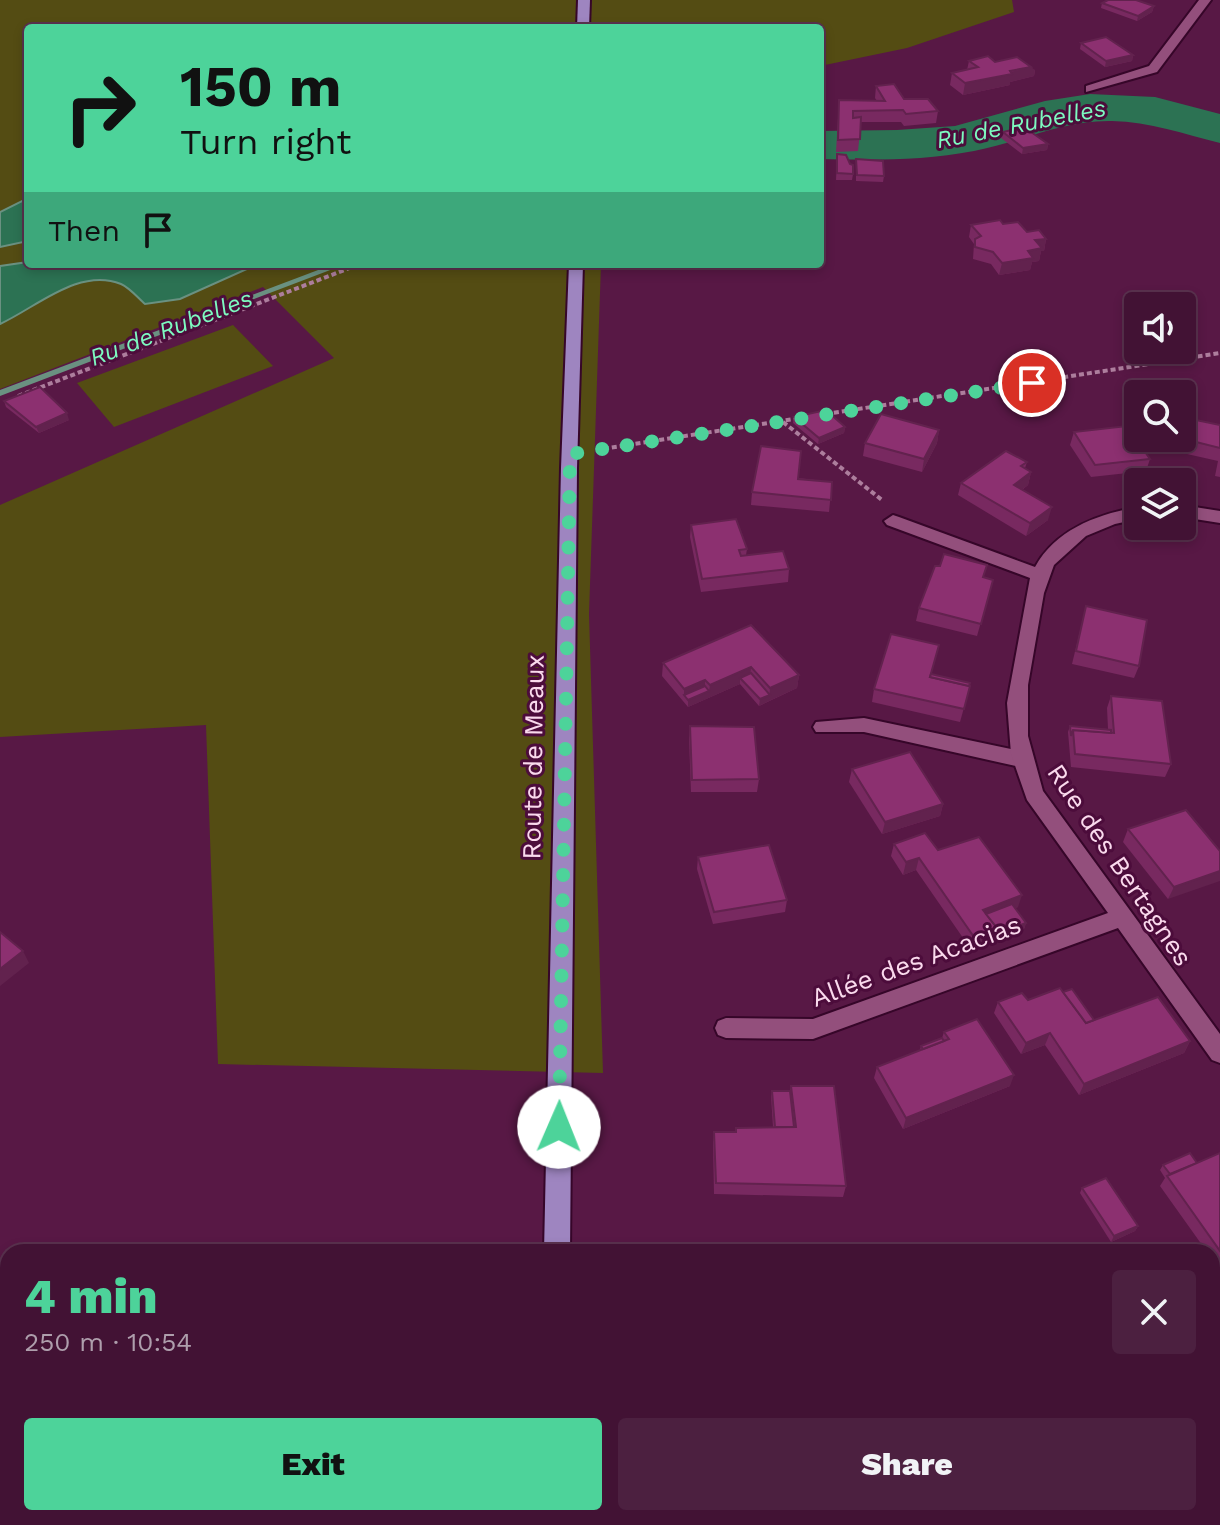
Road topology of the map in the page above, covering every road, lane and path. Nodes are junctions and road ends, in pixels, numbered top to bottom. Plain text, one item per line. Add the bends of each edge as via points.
1 (584, 0) edge
2 (1205, 0) edge
3 (1214, 0) edge
4 (1220, 2) edge
5 (583, 24) edge
6 (1090, 89) dead end
7 (350, 268) edge
8 (576, 268) edge
9 (1220, 353) edge
10 (11, 399) edge
11 (782, 421) junction
12 (570, 454) junction
13 (1196, 513) edge
14 (1124, 514) edge
15 (1220, 517) edge
16 (893, 521) joint
17 (1040, 575) junction
18 (823, 727) dead end
19 (1020, 759) junction
20 (1120, 918) junction
21 (726, 1028) dead end
22 (1220, 1053) edge
23 (557, 1244) edge

1 - 5 main road
2 - 6 street via 1153,69
3 - 4 street
7 - 10 path
8 - 12 main road, Route de Meaux
9 - 11 path
11 - 12 path
11 - 16 path via 882,500
12 - 23 main road, Route de Meaux
13 - 15 street
14 - 17 street, Rue des Bertagnes via 1085,527 1059,548
16 - 17 street
17 - 19 street, Rue des Bertagnes via 1020,678 1015,728
18 - 19 street via 864,725
19 - 20 street, Rue des Bertagnes via 1034,794
20 - 21 street, Allée des Acacias via 813,1029
20 - 22 street, Rue des Bertagnes

